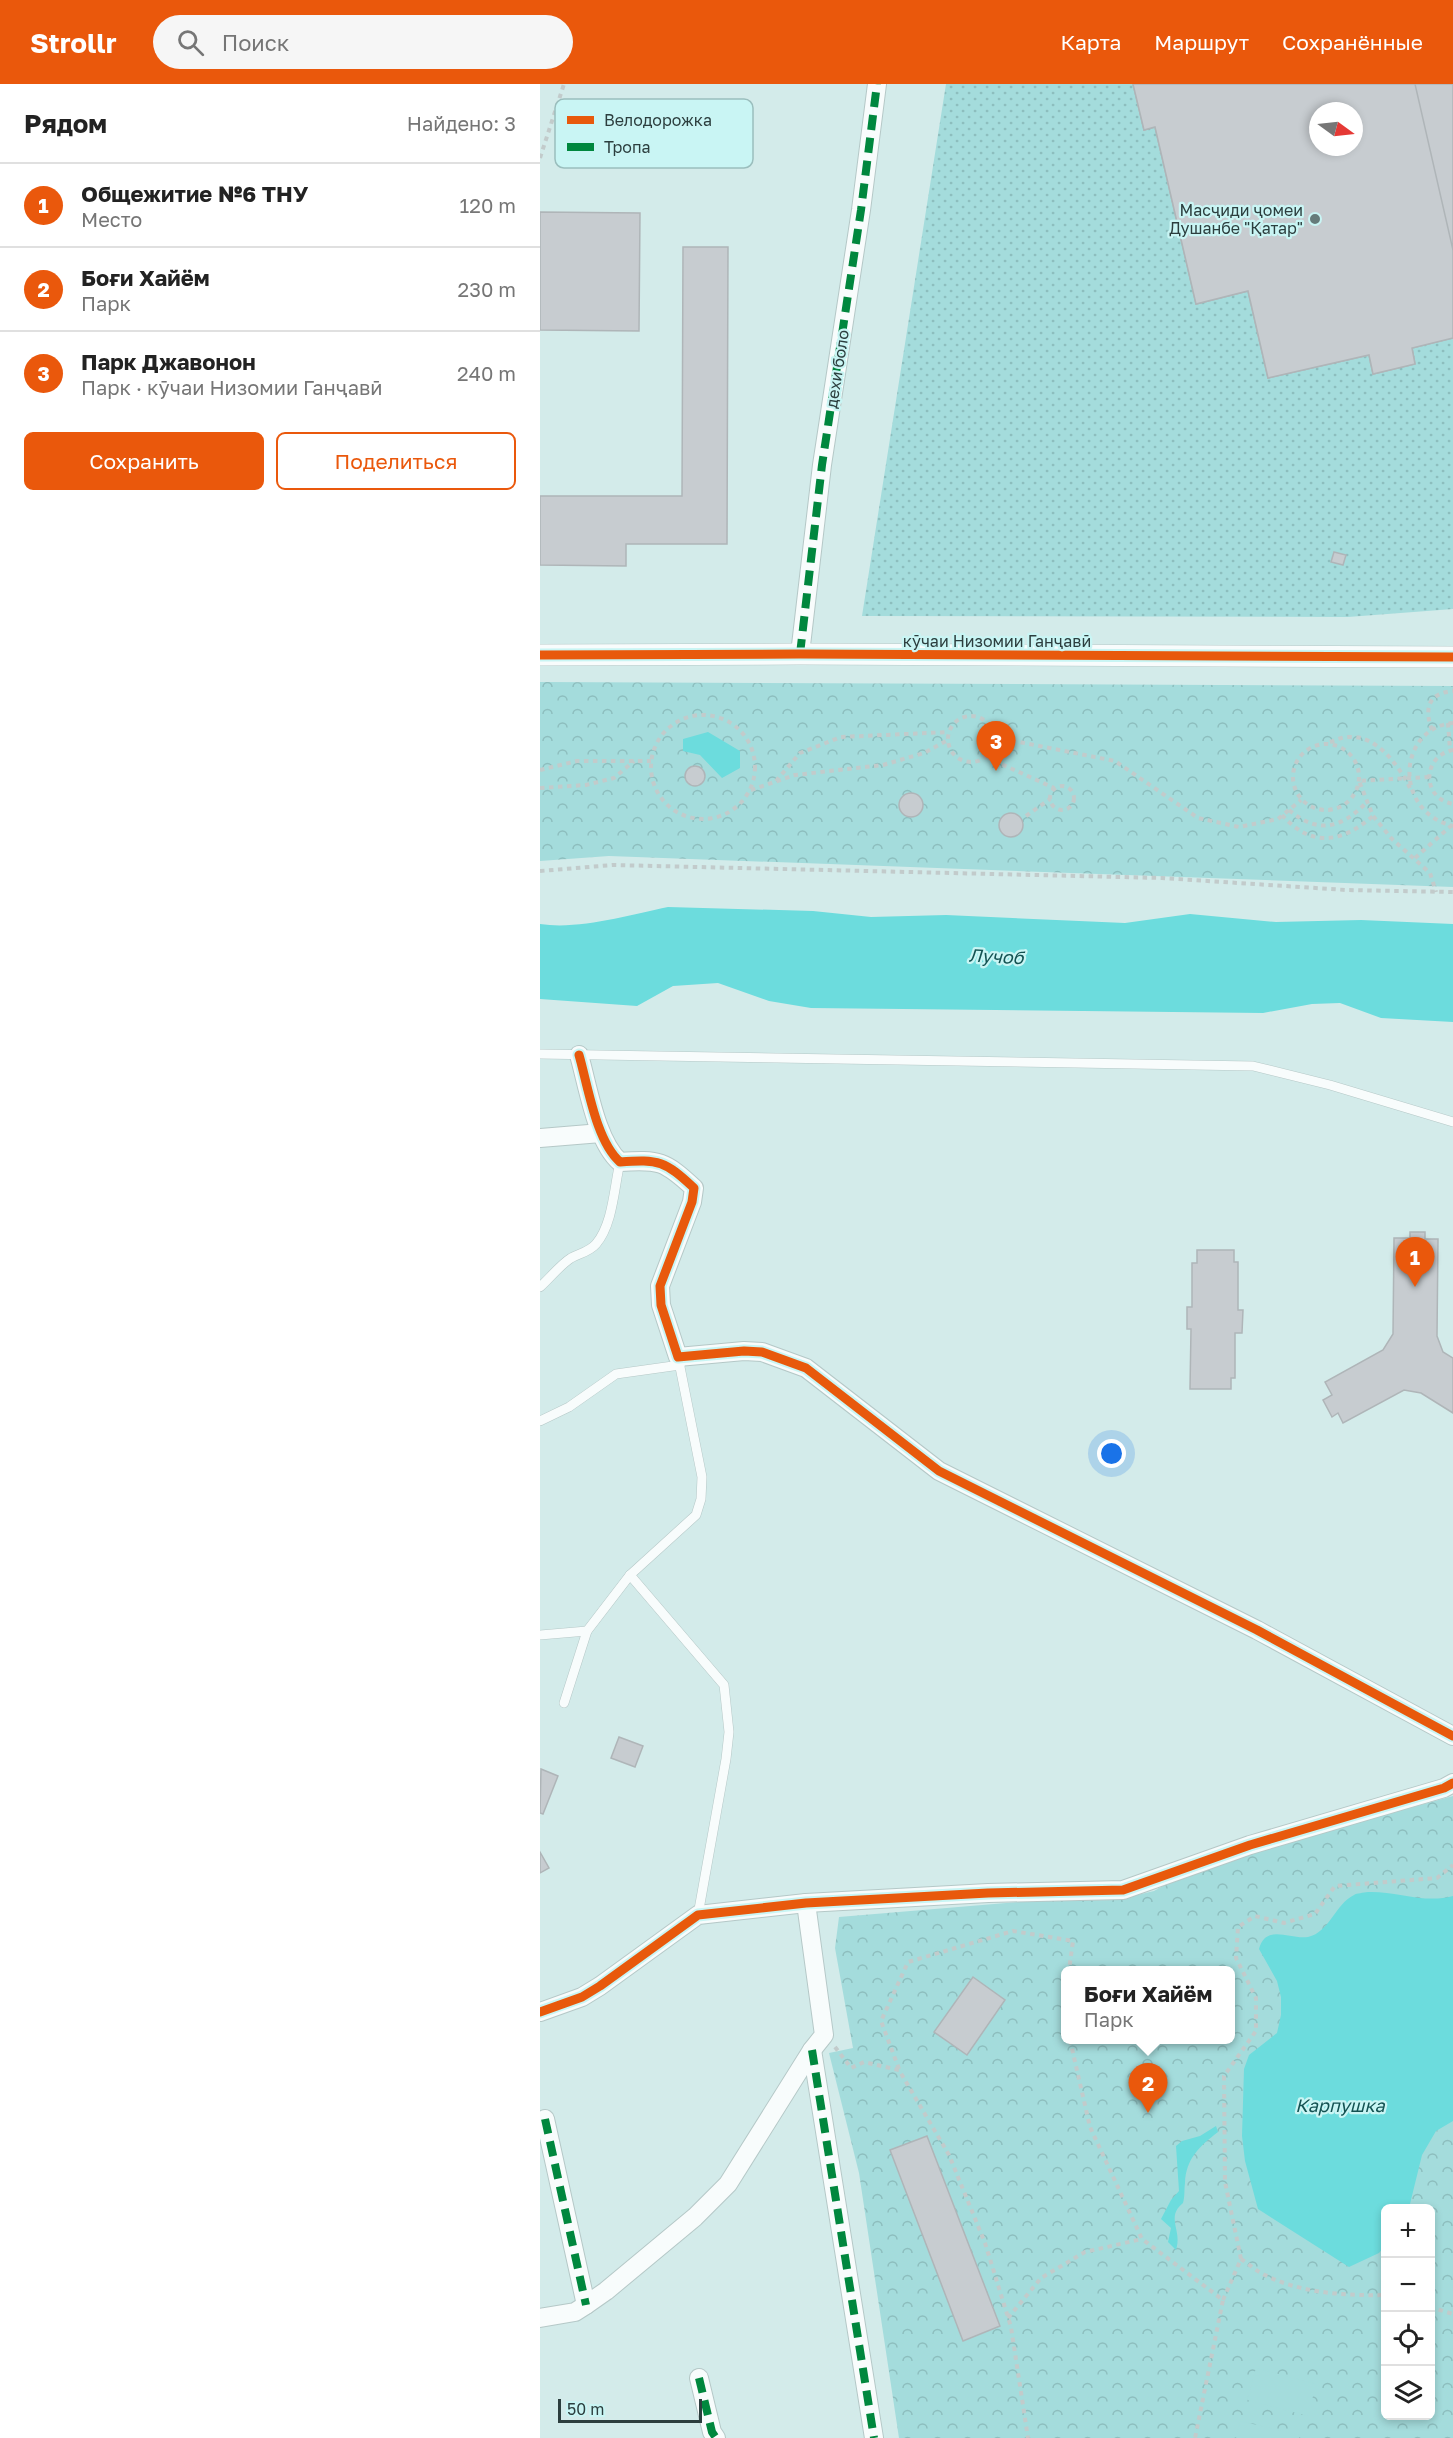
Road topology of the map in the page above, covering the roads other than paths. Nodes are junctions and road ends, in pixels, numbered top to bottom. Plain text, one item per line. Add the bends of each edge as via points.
1 (877, 84) edge
2 (801, 654) junction
3 (540, 655) edge
4 (1453, 657) edge
5 (540, 1054) edge
6 (579, 1055) junction
7 (1453, 1122) edge
8 (601, 1133) junction
9 (540, 1138) edge
10 (620, 1162) junction
11 (540, 1287) edge
12 (679, 1361) junction
13 (540, 1421) edge
14 (630, 1575) junction
15 (587, 1631) junction
16 (540, 1635) edge
17 (564, 1703) dead end
18 (1453, 1736) edge
19 (1453, 1783) edge
20 (806, 1903) junction
21 (698, 1915) junction
22 (540, 2012) edge
23 (812, 2050) junction
24 (545, 2119) dead end
25 (586, 2305) junction
26 (540, 2318) edge
27 (699, 2378) dead end
28 (716, 2438) edge
29 (874, 2438) edge

1 - 2 street, дехи боло via 822,465
2 - 3 street, кӯчаи Низомии Ганҷавӣ
2 - 4 street, кӯчаи Низомии Ганҷавӣ
5 - 6 lane
6 - 7 lane via 1254,1066
6 - 8 street
8 - 9 street
8 - 10 street
10 - 11 lane via 604,1231 595,1245 572,1258
10 - 12 street via 647,1160 665,1164 694,1188 660,1286 661,1305
12 - 13 lane via 616,1374 569,1407
12 - 14 lane via 702,1477 701,1499 696,1515
12 - 18 street via 744,1351 762,1352 806,1368 939,1471 1257,1630
14 - 15 lane
14 - 21 lane via 724,1685 729,1732 726,1759
15 - 16 lane
15 - 17 lane
19 - 20 street via 1250,1845 1123,1890
20 - 21 street
20 - 23 street via 824,2035
21 - 22 street via 600,1986
23 - 25 street via 728,2184 695,2217
23 - 29 street
24 - 25 street
25 - 26 street via 575,2312
27 - 28 street

